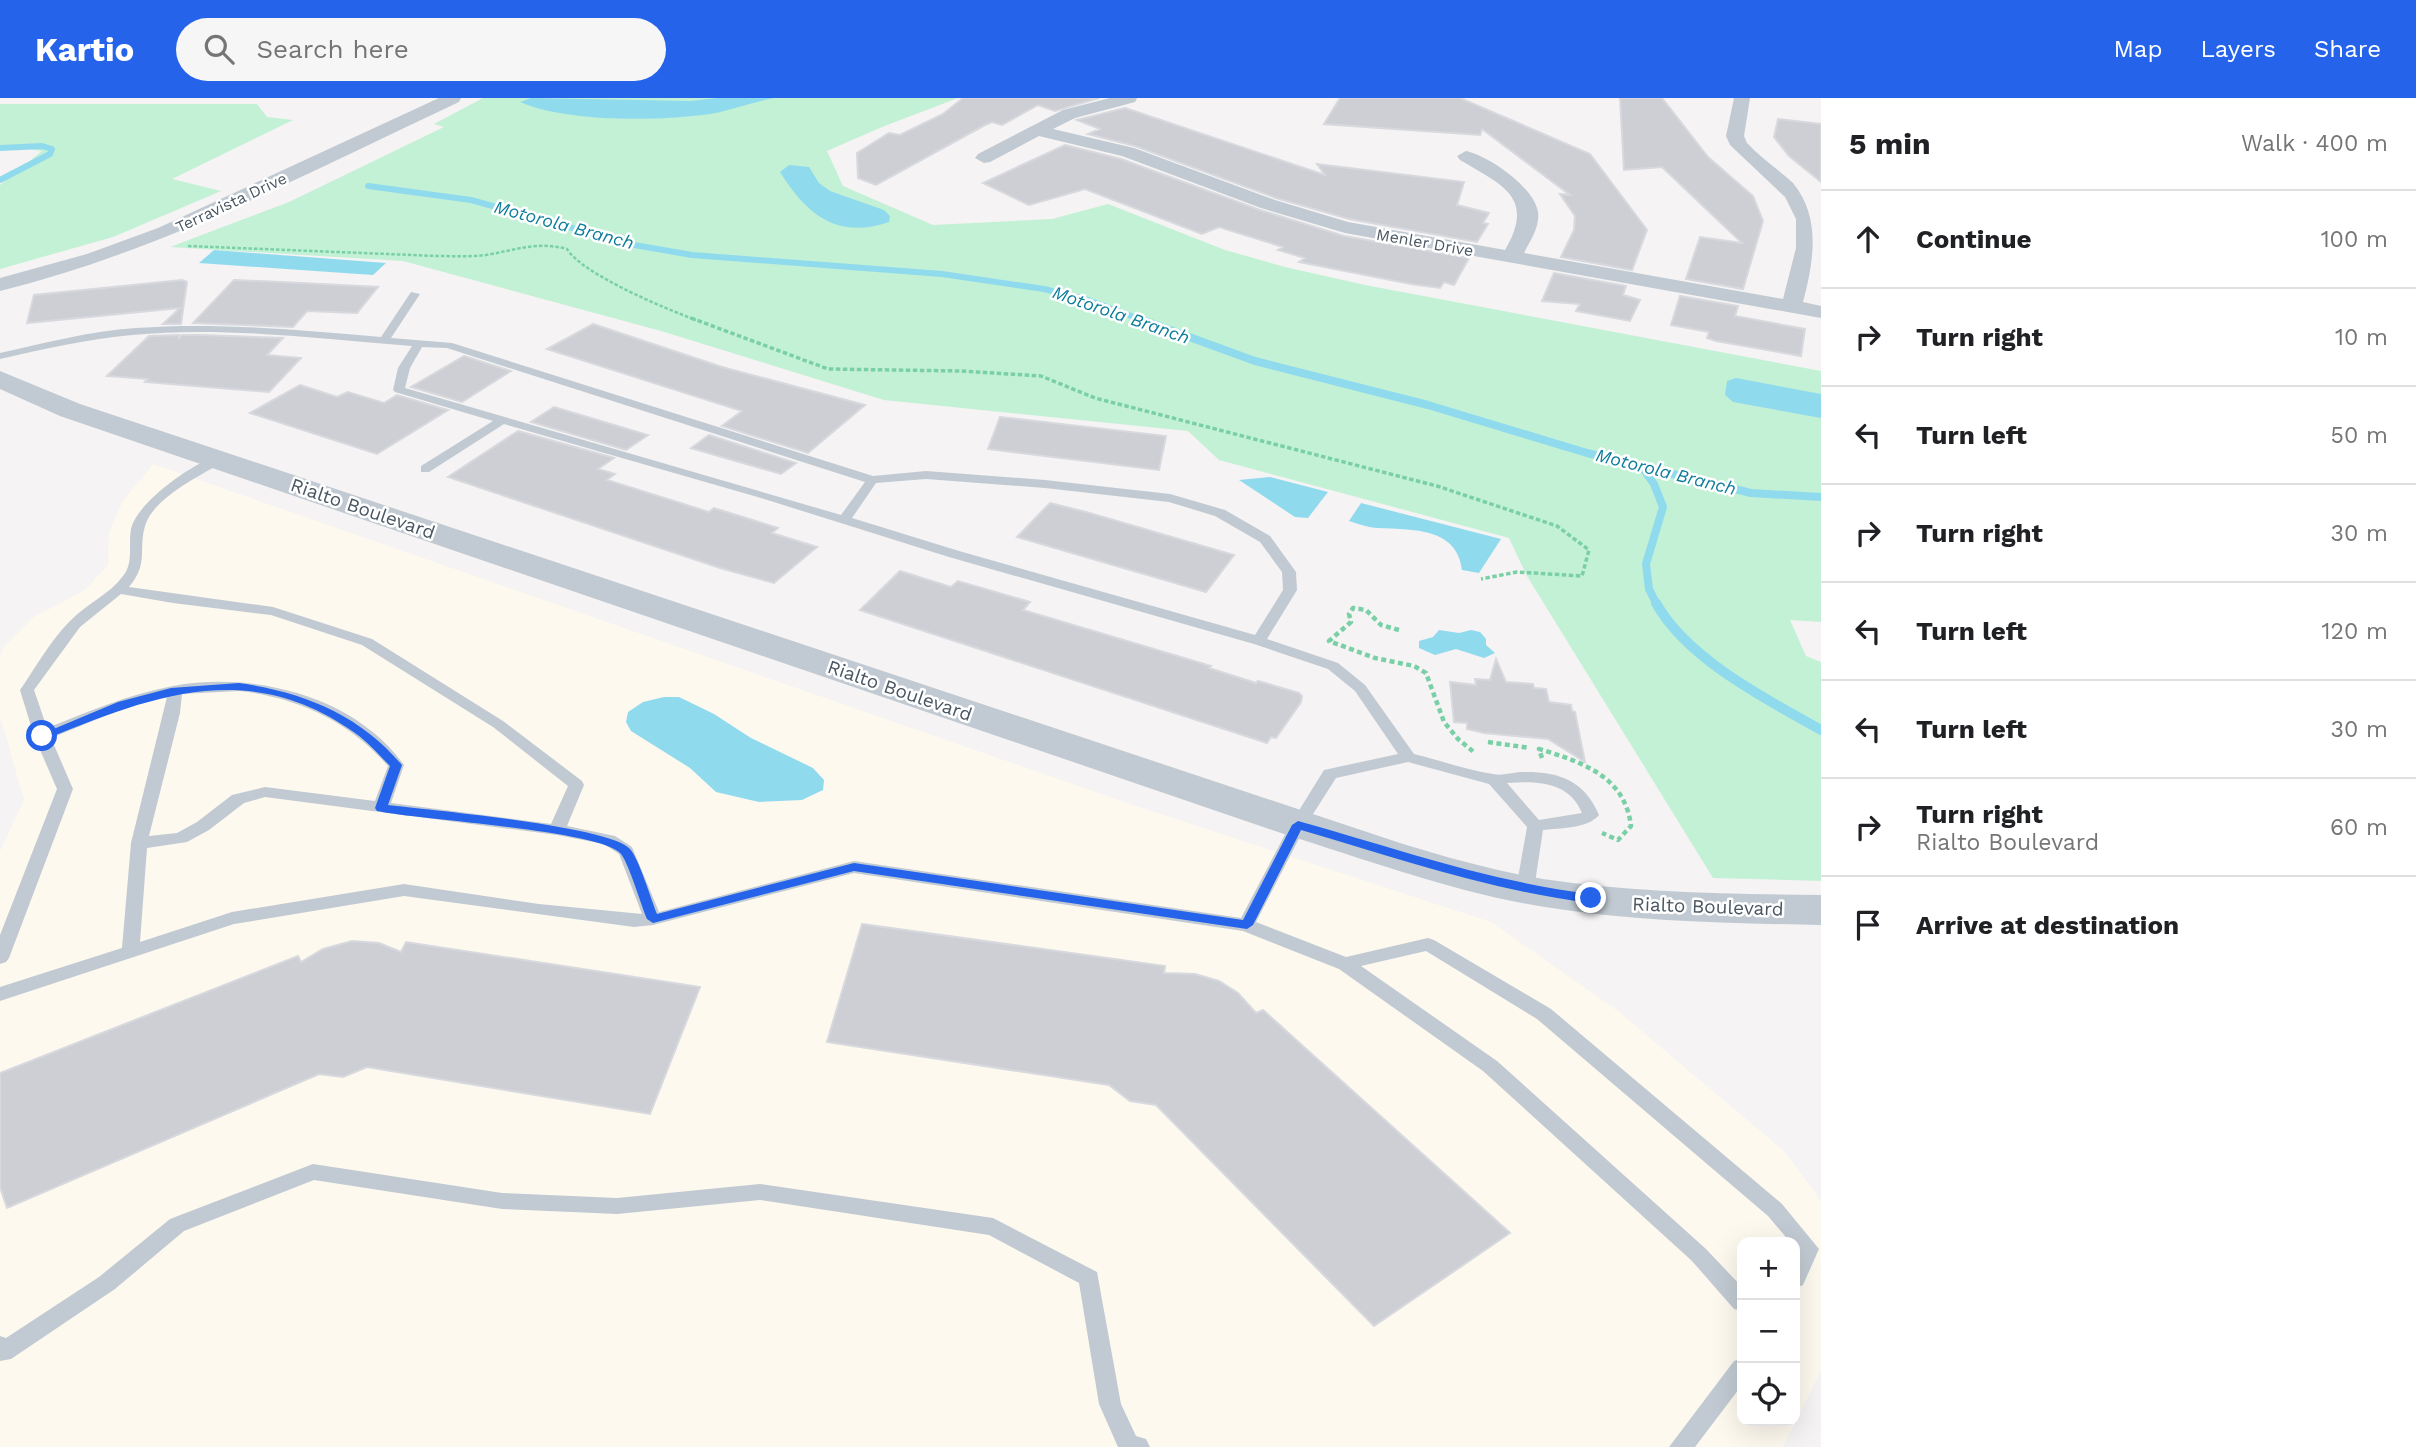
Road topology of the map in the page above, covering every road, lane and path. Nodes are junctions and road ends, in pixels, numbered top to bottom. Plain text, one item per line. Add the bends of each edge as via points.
1 (453, 98) edge
2 (1129, 98) edge
3 (1742, 98) edge
4 (1039, 131) junction
5 (1465, 156) dead end
6 (984, 158) dead end
7 (183, 246) dead end
8 (1511, 258) junction
9 (0, 285) edge
10 (415, 294) dead end
11 (1791, 307) junction
12 (1821, 312) edge
13 (384, 340) junction
14 (419, 343) junction
15 (0, 356) edge
16 (0, 379) edge
17 (502, 420) junction
18 (219, 459) junction
19 (425, 469) dead end
20 (872, 480) junction
21 (844, 520) junction
22 (1480, 579) dead end
23 (118, 589) junction
24 (1399, 630) dead end
25 (1259, 640) junction
26 (174, 690) junction
27 (42, 736) junction
28 (1488, 743) dead end
29 (1530, 748) dead end
30 (1408, 757) junction
31 (1483, 759) dead end
32 (1545, 767) dead end
33 (1495, 780) junction
34 (381, 808) junction
35 (1298, 825) junction
36 (1535, 826) junction
37 (1595, 829) dead end
38 (557, 830) junction
39 (139, 844) junction
40 (1525, 889) junction
41 (1821, 910) edge
42 (653, 919) junction
43 (1247, 925) junction
44 (130, 951) junction
45 (0, 958) edge
46 (1345, 964) junction
47 (0, 994) edge
48 (1799, 1237) edge
49 (1800, 1239) edge
50 (1800, 1268) edge
51 (1740, 1300) edge
52 (0, 1346) edge
53 (1737, 1374) edge
54 (1138, 1447) edge
55 (1681, 1447) edge

1 - 9 street, Terravista Drive via 165,232
2 - 4 street via 1069,114
3 - 11 street via 1735,136 1739,145 1791,192 1807,215 1807,243
4 - 6 street
4 - 8 street, Menler Drive via 1128,152 1345,227
5 - 8 street via 1503,178 1525,203 1529,222
7 - 22 path via 476,256 541,242 556,245 596,273 678,313 828,369 1041,376 1095,398 1437,486 1557,526 1589,550 1582,576 1517,572
8 - 11 street, Menler Drive
10 - 13 lane
11 - 12 street, Menler Drive
13 - 14 lane
13 - 15 lane via 151,330
14 - 17 lane via 404,368 399,390
14 - 20 lane via 448,345
16 - 18 street, Rialto Boulevard via 70,410
17 - 19 lane
17 - 21 lane
18 - 23 lane via 150,507 138,527 136,564
18 - 35 street, Rialto Boulevard
20 - 21 lane
20 - 25 lane via 926,475 1045,484 1170,498 1220,513 1265,539 1289,572 1290,590
21 - 25 lane
23 - 27 lane via 80,618 27,690
23 - 38 lane via 274,611 367,642 498,724 576,785
24 - 31 path via 1381,625 1374,612 1353,608 1351,622 1329,640 1375,659 1408,663 1426,673 1449,728 1461,744
25 - 30 lane via 1333,666 1360,688
26 - 27 lane via 122,704
26 - 34 lane via 239,687 273,691 329,712 360,731 396,765
26 - 39 lane
27 - 45 lane via 65,789
28 - 29 path
30 - 33 lane
30 - 35 lane via 1330,774
32 - 37 path via 1539,749 1571,758 1612,783 1628,801 1631,826 1618,840
33 - 36 lane
33 - 36 lane via 1525,775 1551,778 1577,792 1589,805 1591,815
34 - 38 lane
34 - 39 lane via 265,792 238,799 181,838
35 - 40 street, Rialto Boulevard
35 - 43 lane
36 - 40 lane
38 - 42 lane via 609,840 626,851
39 - 44 lane
40 - 41 street, Rialto Boulevard via 1636,904
42 - 43 lane via 854,867
42 - 44 lane via 539,910 404,890 232,918
43 - 46 lane
44 - 47 lane
46 - 48 lane via 1428,944 1544,1014 1775,1210
46 - 51 lane via 1490,1066 1699,1255
49 - 50 lane via 1809,1249
52 - 54 lane via 3,1352 107,1283 177,1225 313,1172 502,1201 617,1206 760,1192 993,1227 1089,1278 1110,1404 1129,1445
53 - 55 lane

